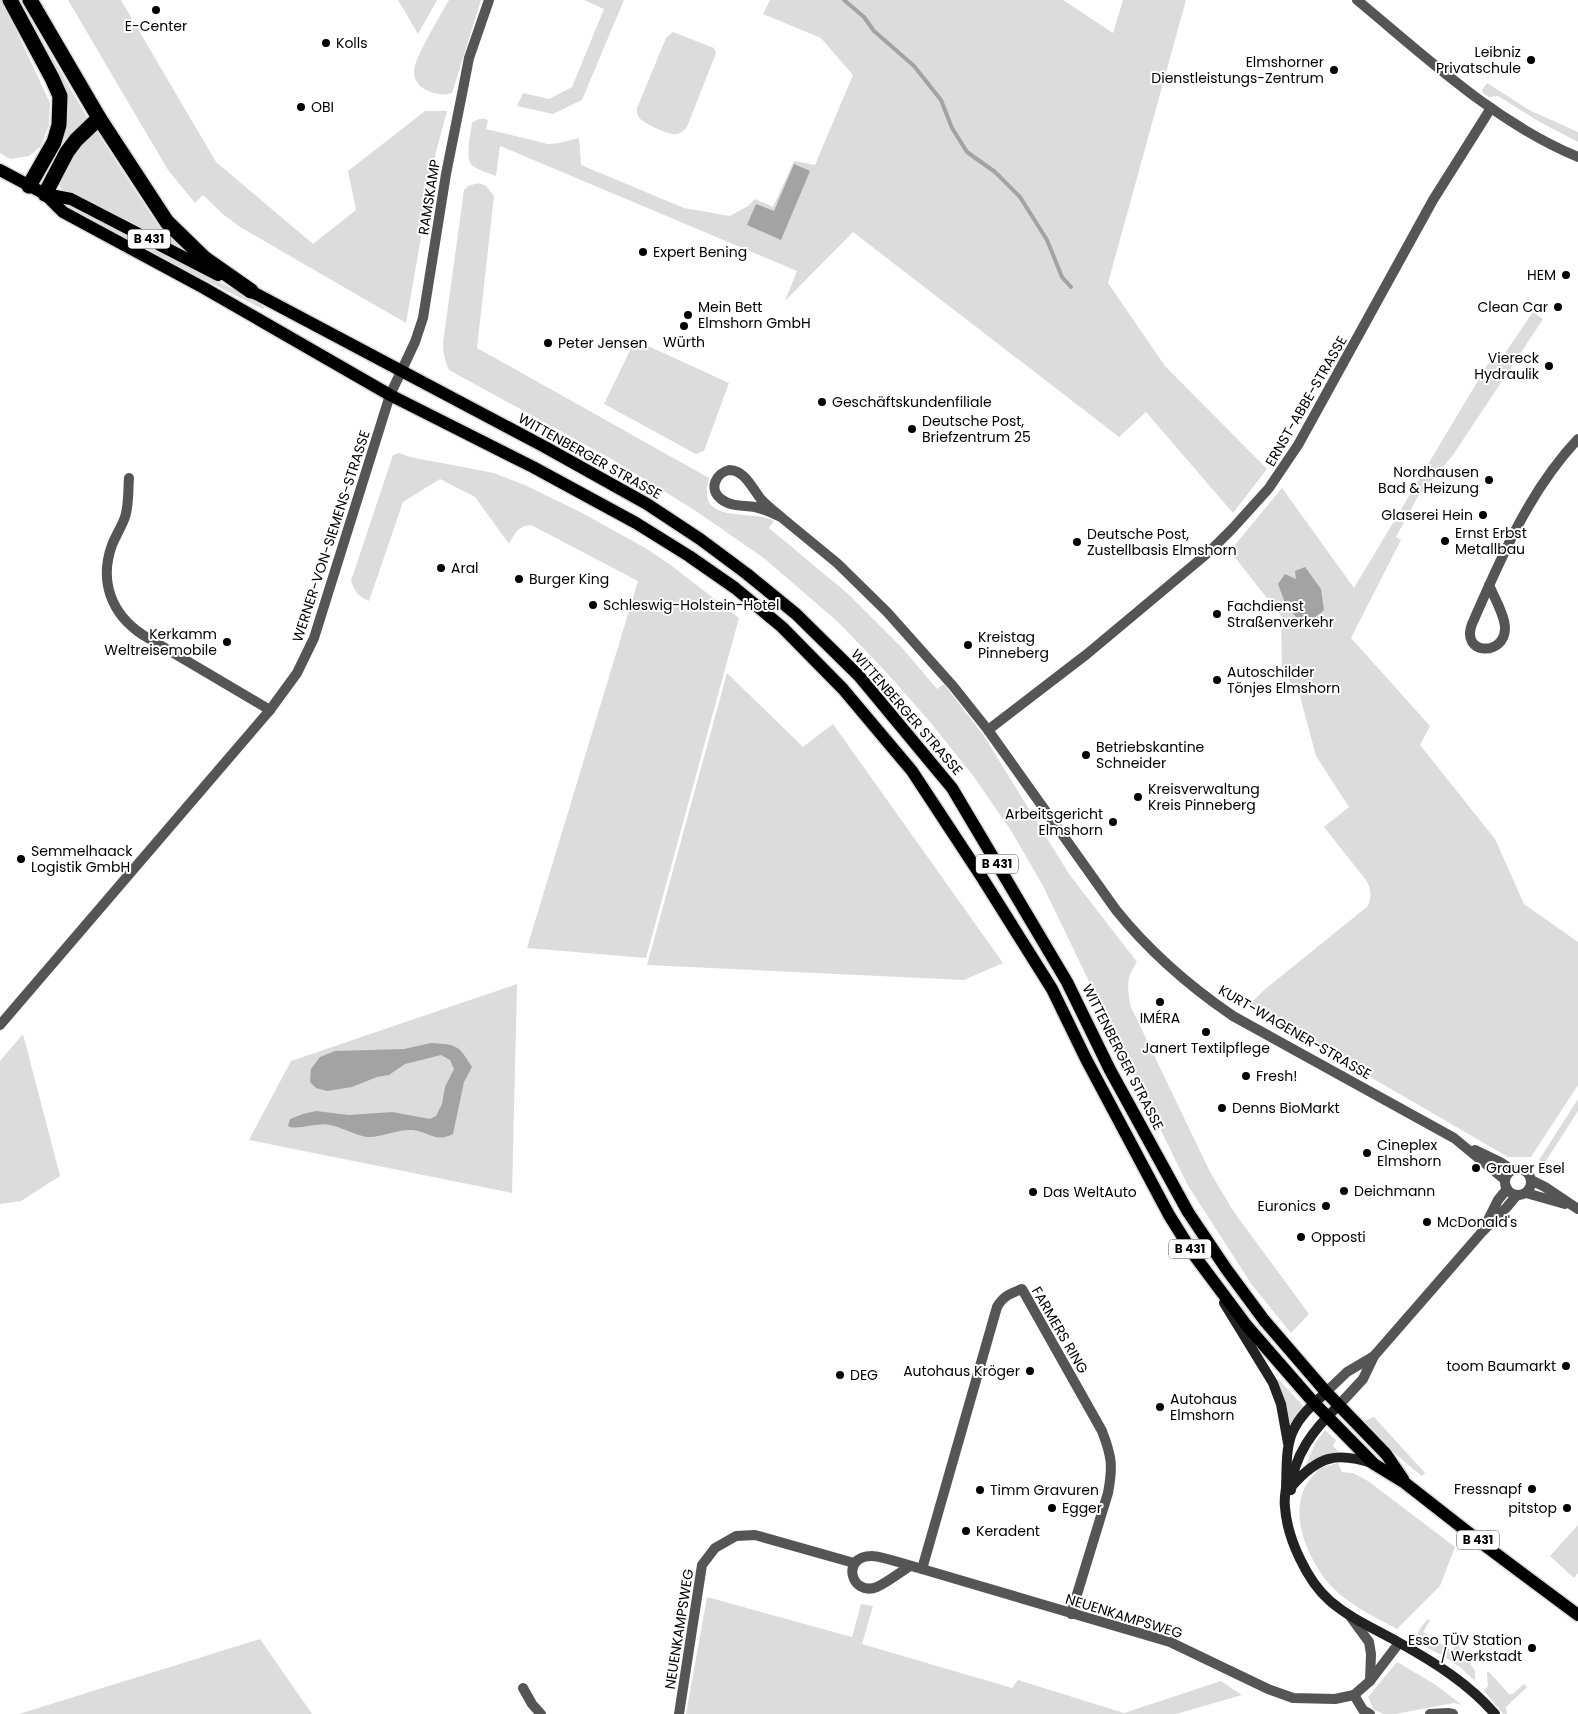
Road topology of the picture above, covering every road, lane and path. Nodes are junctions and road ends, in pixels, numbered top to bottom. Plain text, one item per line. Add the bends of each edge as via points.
1 (10, 0) edge
2 (30, 0) edge
3 (488, 0) edge
4 (1357, 0) edge
5 (1491, 108) junction
6 (99, 118) junction
7 (1578, 157) edge
8 (0, 170) edge
9 (29, 186) junction
10 (45, 194) junction
11 (251, 291) junction
12 (401, 371) junction
13 (390, 395) junction
14 (1578, 438) edge
15 (129, 478) dead end
16 (780, 517) junction
17 (1489, 585) junction
18 (270, 710) junction
19 (988, 730) junction
20 (0, 1025) edge
21 (1461, 1143) junction
22 (1512, 1170) junction
23 (1531, 1180) junction
24 (1506, 1185) junction
25 (1521, 1194) junction
26 (1575, 1207) edge
27 (1482, 1232) junction
28 (1213, 1282) junction
29 (1374, 1356) junction
30 (1326, 1392) junction
31 (1315, 1404) junction
32 (1339, 1405) junction
33 (1328, 1416) junction
34 (1288, 1444) junction
35 (1374, 1464) junction
36 (1406, 1483) junction
37 (1292, 1487) junction
38 (1292, 1536) junction
39 (854, 1563) junction
40 (910, 1566) junction
41 (922, 1570) junction
42 (1072, 1614) junction
43 (1578, 1615) edge
44 (1350, 1616) junction
45 (1399, 1643) junction
46 (1370, 1681) junction
47 (523, 1688) dead end
48 (1354, 1695) junction
49 (542, 1714) edge
50 (679, 1714) edge
51 (1370, 1714) edge
52 (1430, 1714) edge
53 (1452, 1714) edge
54 (1495, 1714) edge

1 - 9 highway via 60,96 60,125
2 - 6 highway
3 - 12 street, RAMSKAMP via 469,58 423,318
4 - 5 street
5 - 7 street via 1525,131
5 - 19 street, ERNST-ABBE-STRASSE via 1433,200 1298,445 1269,488 1201,558 1087,654
6 - 10 highway via 67,152
6 - 11 highway via 166,222 204,258
8 - 9 main road, WITTENBERGER STRASSE / B 431
9 - 10 main road, WITTENBERGER STRASSE / B 431
10 - 11 main road, WITTENBERGER STRASSE / B 431 via 71,199
10 - 13 main road, WITTENBERGER STRASSE / B 431 via 63,212 204,288
11 - 12 main road, WITTENBERGER STRASSE / B 431
12 - 13 street, RAMSKAMP
12 - 30 main road, WITTENBERGER STRASSE / B 431 via 545,447 662,514 747,574 796,614 859,676 952,788 1067,982 1110,1070 1188,1212 1264,1320
13 - 18 street, WERNER-VON-SIEMENS-STRASSE via 314,638 298,673
13 - 28 main road, WITTENBERGER STRASSE / B 431 via 533,466 689,556 782,627 843,689 912,771 1052,989 1169,1215
14 - 17 street via 1535,494
15 - 18 street via 126,516 112,545 106,578 118,612 143,635
16 - 16 street, KURT-WAGENER-STRASSE via 761,500 744,476 735,470 718,475 714,489 722,500
16 - 19 street, KURT-WAGENER-STRASSE via 837,563 887,612
17 - 17 street via 1470,636 1475,645 1490,649 1499,643 1505,631
18 - 20 street, WERNER-VON-SIEMENS-STRASSE
19 - 21 street, KURT-WAGENER-STRASSE via 1116,910 1165,963 1233,1016
21 - 22 street, KURT-WAGENER-STRASSE
21 - 24 street, KURT-WAGENER-STRASSE
22 - 23 street, KURT-WAGENER-STRASSE via 1524,1170
22 - 24 street via 1507,1174
23 - 25 street via 1531,1187
23 - 26 street, KURT-WAGENER-STRASSE
24 - 25 street, KURT-WAGENER-STRASSE
24 - 27 street
25 - 26 street, KURT-WAGENER-STRASSE
25 - 27 street
27 - 29 street
28 - 31 main road, WITTENBERGER STRASSE / B 431
28 - 34 main road via 1273,1383 1281,1404
29 - 30 street via 1347,1372
29 - 32 street via 1363,1379
30 - 31 main road
30 - 32 main road, WITTENBERGER STRASSE / B 431
31 - 33 main road, B 431
31 - 34 main road via 1293,1429
32 - 33 main road
32 - 36 main road, B 431 via 1386,1454
33 - 35 main road, B 431
33 - 37 main road via 1304,1447
34 - 38 main road via 1285,1507
35 - 36 main road, B 431
35 - 37 main road via 1357,1458 1333,1457 1304,1472
36 - 43 main road, B 431
37 - 38 main road
38 - 44 main road via 1299,1558 1312,1580 1329,1600
39 - 40 street, NEUENKAMPSWEG via 872,1556
39 - 40 street via 852,1573 855,1582 865,1588 875,1587
39 - 50 street, NEUENKAMPSWEG via 754,1535 736,1536 715,1548 702,1565
40 - 41 street, NEUENKAMPSWEG
41 - 42 street, NEUENKAMPSWEG
41 - 42 street, FARMERS RING via 997,1307 1001,1299 1022,1289 1102,1431 1111,1454 1108,1493
42 - 48 street, NEUENKAMPSWEG via 1170,1642 1268,1690 1293,1698 1335,1700
44 - 45 main road
44 - 46 street via 1369,1642
45 - 46 street
45 - 54 main road via 1468,1687
46 - 48 street
47 - 49 street
48 - 51 street via 1363,1710
52 - 53 street

